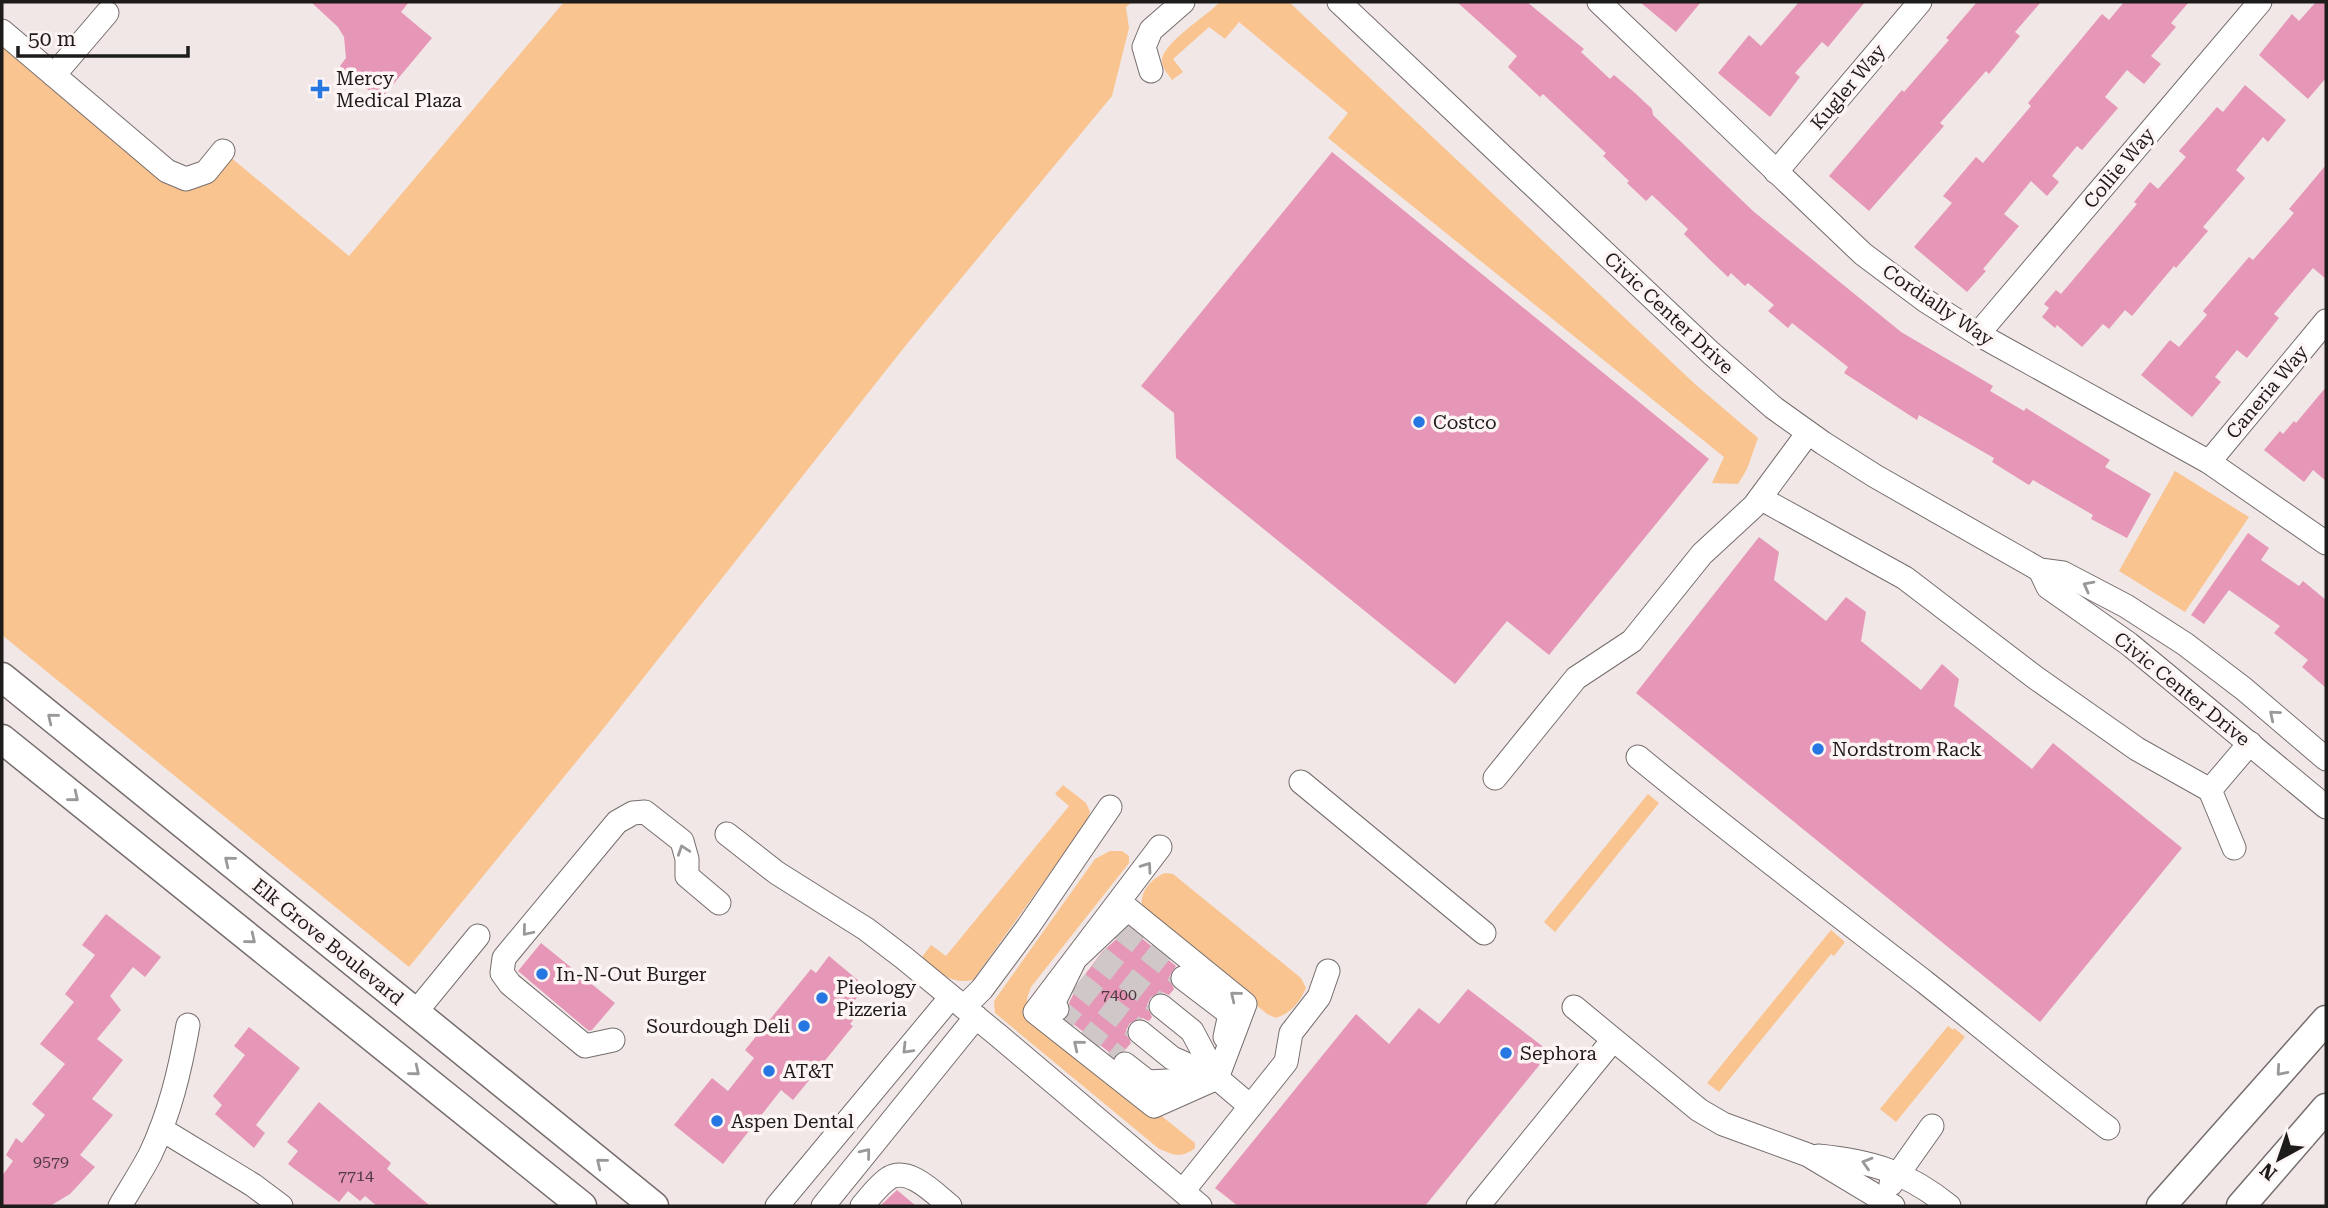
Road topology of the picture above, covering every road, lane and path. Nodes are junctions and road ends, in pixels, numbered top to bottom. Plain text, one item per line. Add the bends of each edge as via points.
1 (1183, 2) edge
2 (1339, 2) edge
3 (1599, 2) edge
4 (1920, 2) edge
5 (2260, 2) edge
6 (107, 13) dead end
7 (2, 31) edge
8 (1151, 71) dead end
9 (54, 75) junction
10 (223, 151) dead end
11 (1776, 172) junction
12 (2326, 321) edge
13 (1978, 334) junction
14 (1808, 433) junction
15 (2208, 462) junction
16 (1760, 498) junction
17 (2326, 543) edge
18 (2040, 570) junction
19 (2, 677) edge
20 (2, 739) edge
21 (2250, 743) junction
22 (1638, 757) dead end
23 (2326, 759) edge
24 (1495, 778) dead end
25 (1301, 782) dead end
26 (2210, 790) junction
27 (1111, 807) dead end
28 (2326, 807) edge
29 (727, 834) dead end
30 (1160, 847) dead end
31 (2234, 848) dead end
32 (719, 903) dead end
33 (1121, 929) dead end
34 (1484, 933) dead end
35 (478, 936) dead end
36 (1099, 957) dead end
37 (1075, 960) junction
38 (1328, 971) dead end
39 (1183, 978) tunnel mouth
40 (1078, 983) tunnel mouth
41 (1161, 1006) tunnel mouth
42 (963, 1007) junction
43 (1574, 1007) dead end
44 (1057, 1009) dead end
45 (415, 1013) junction
46 (2326, 1020) edge
47 (188, 1025) dead end
48 (1140, 1032) tunnel mouth
49 (613, 1040) dead end
50 (1613, 1040) junction
51 (1118, 1058) tunnel mouth
52 (1217, 1078) junction
53 (1250, 1106) junction
54 (2326, 1108) edge
55 (2242, 1116) junction
56 (1932, 1126) dead end
57 (2108, 1128) dead end
58 (161, 1129) junction
59 (1808, 1155) junction
60 (1898, 1174) junction
61 (1191, 1199) edge
62 (1887, 1202) edge
63 (120, 1206) edge
64 (281, 1206) edge
65 (582, 1206) edge
66 (654, 1206) edge
67 (777, 1206) edge
68 (823, 1206) edge
69 (862, 1206) edge
70 (950, 1206) edge
71 (1478, 1206) edge
72 (1949, 1206) edge
73 (2161, 1206) edge
74 (2182, 1206) edge
75 (2241, 1206) edge

1 - 8 street via 1151,30 1144,47
2 - 14 street, Civic Center Drive via 1710,354
3 - 11 street, Cordially Way
4 - 11 street, Kugler Way
5 - 13 street, Collie Way
6 - 9 street
7 - 9 street
9 - 10 street via 167,171 186,179 206,172
11 - 13 street, Cordially Way via 1863,254
12 - 15 street, Caneria Way
13 - 15 street, Cordially Way
14 - 16 street
14 - 18 street, Civic Center Drive
15 - 17 street, Cordially Way
16 - 24 street via 1702,554 1632,641 1576,678
16 - 26 street via 1905,578 2137,749
18 - 21 street, Civic Center Drive via 2048,587 2129,644
23 -> 18 street, Civic Center Drive via 2185,644 2063,573
45 -> 19 main road, Elk Grove Boulevard
20 -> 65 main road
21 - 26 street
21 - 28 street, Civic Center Drive
22 - 57 street
25 - 34 street
26 - 31 street
27 - 42 street via 1028,927
29 - 42 street via 866,929
37 -> 30 street
32 -> 49 street via 687,876 682,841 645,813 633,813 617,822 504,958 502,973 510,984 585,1046
33 - 37 street
35 - 45 street
36 - 37 street via 1094,953
37 - 40 street
37 - 44 street via 1053,1004
52 -> 37 street via 1154,1106 1035,1012
52 -> 37 street via 1245,1004 1128,909
38 - 53 street via 1319,998 1291,1033 1286,1062
39 - 52 street via 1230,1014
41 - 52 street via 1192,1031
42 - 61 street
42 -> 67 street
68 -> 42 street
43 - 50 street
66 -> 45 main road, Elk Grove Boulevard
46 -> 55 main road
47 - 58 street
48 - 52 street via 1172,1058
50 - 59 street via 1699,1110 1723,1124
50 - 71 street
51 - 52 street via 1148,1082
52 - 53 street
53 - 61 street
54 - 75 main road
55 - 73 main road
55 - 74 main road via 2207,1178
56 - 60 street
58 - 63 street
58 - 64 street
60 -> 59 street via 1860,1160
59 - 62 street
60 - 62 street
60 - 72 street
69 - 70 street via 890,1177 903,1175

